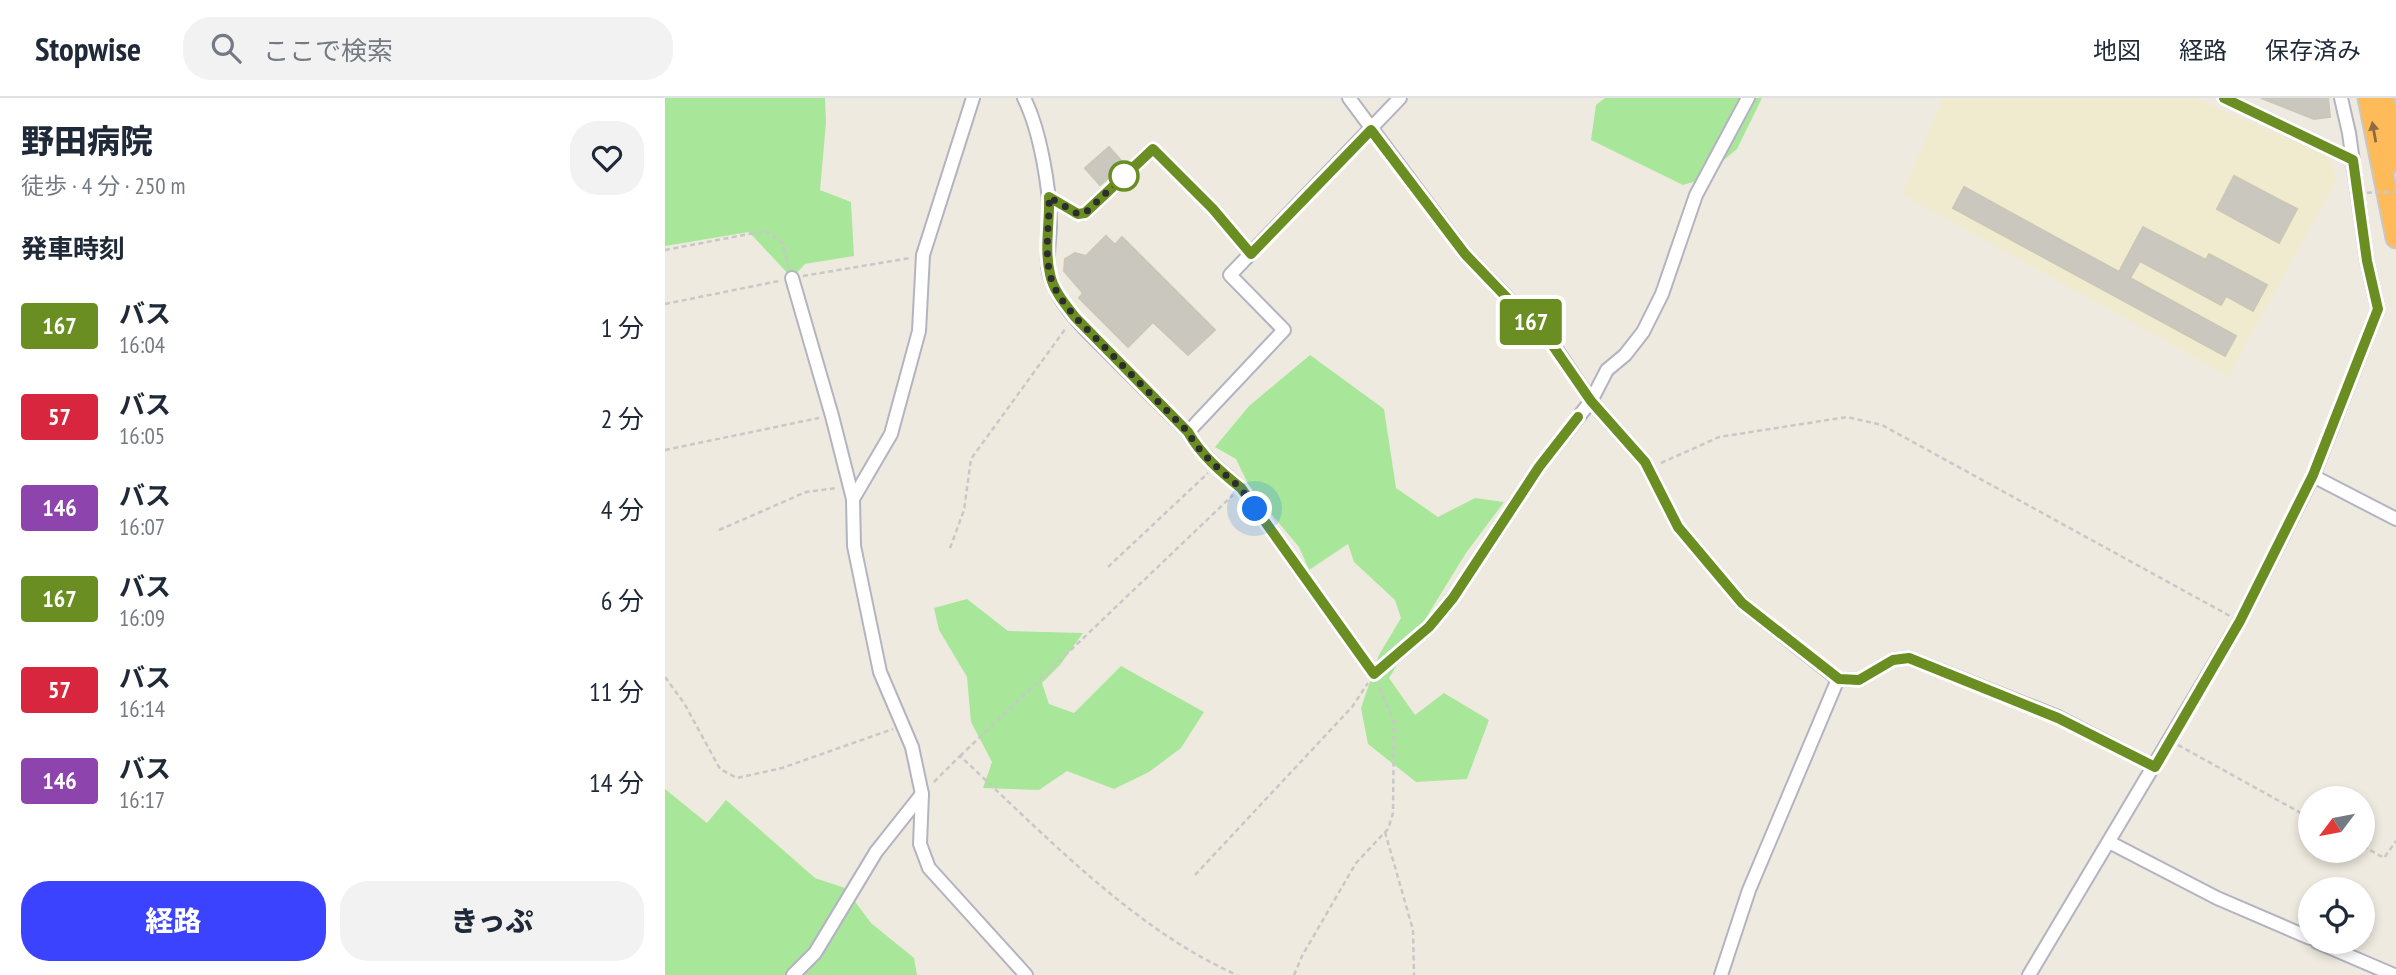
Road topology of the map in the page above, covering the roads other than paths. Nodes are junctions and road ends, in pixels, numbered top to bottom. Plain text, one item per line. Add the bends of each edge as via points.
1 (974, 98) edge
2 (1024, 98) edge
3 (1349, 98) edge
4 (1400, 98) edge
5 (1748, 98) edge
6 (2224, 98) edge
7 (2341, 98) edge
8 (2368, 98) edge
9 (2384, 98) edge
10 (1371, 130) junction
11 (2353, 160) junction
12 (2396, 162) edge
13 (1049, 197) junction
14 (2396, 238) edge
15 (1251, 254) junction
16 (792, 278) road end
17 (1591, 401) junction
18 (1188, 432) junction
19 (2313, 475) junction
20 (852, 493) junction
21 (2396, 519) edge
22 (1839, 679) junction
23 (2155, 767) junction
24 (922, 794) junction
25 (2109, 842) junction
26 (2298, 933) edge
27 (2345, 954) edge
28 (793, 975) edge
29 (1026, 975) edge
30 (1721, 975) edge
31 (2029, 975) edge
32 (2394, 975) edge

1 - 20 street via 923,255 919,331 891,434
2 - 13 street
3 - 10 street
4 - 10 street
5 - 17 street via 1696,195 1662,294 1643,332 1607,370
6 - 11 street
7 - 11 street
14 -> 8 highway
9 - 12 highway
10 - 15 street
10 - 17 street via 1465,254 1553,346
11 - 19 street via 2378,309
13 - 15 street via 1078,214 1085,213 1153,149
13 - 18 street via 1047,252 1050,276 1059,295
15 - 18 street via 1230,275 1285,330
16 - 20 street
17 - 18 street via 1539,467 1445,608 1374,674 1241,488 1215,466
17 - 22 street via 1645,462 1678,527 1742,603
19 - 21 street
19 - 23 street via 2240,621
20 - 24 street via 854,546 880,671 912,747
22 - 23 street via 1859,680 1893,660 1909,658 2058,718
22 - 30 street via 1749,890
23 - 25 street
24 - 28 street via 876,852 815,953
24 - 29 street via 920,844 929,868
25 - 26 street via 2217,898
25 - 31 street
27 - 32 street

